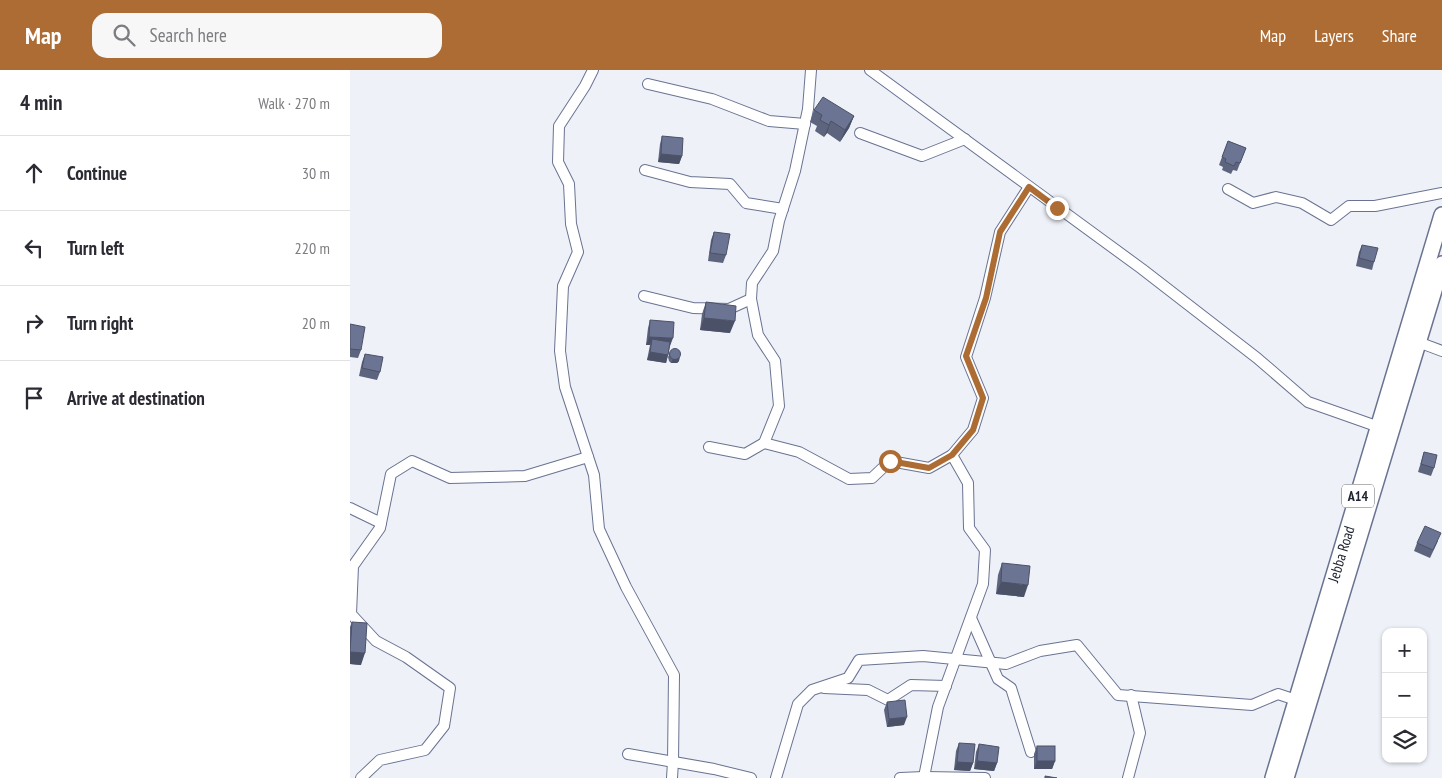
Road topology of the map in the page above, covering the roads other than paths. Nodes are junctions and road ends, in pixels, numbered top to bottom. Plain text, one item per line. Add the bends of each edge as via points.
1 (593, 70) edge
2 (811, 70) edge
3 (870, 70) edge
4 (648, 84) dead end
5 (805, 124) junction
6 (860, 133) dead end
7 (965, 139) junction
8 (645, 170) dead end
9 (1029, 187) junction
10 (1228, 188) dead end
11 (1442, 193) edge
12 (783, 209) junction
13 (1442, 214) edge
14 (1442, 264) edge
15 (644, 296) dead end
16 (751, 299) junction
17 (1418, 342) junction
18 (1442, 352) edge
19 (1379, 427) junction
20 (764, 443) junction
21 (709, 447) dead end
22 (952, 455) junction
23 (588, 456) junction
24 (350, 508) edge
25 (380, 523) junction
26 (351, 597) edge
27 (971, 618) junction
28 (956, 660) junction
29 (992, 663) junction
30 (946, 686) junction
31 (818, 688) junction
32 (1130, 695) junction
33 (1296, 700) junction
34 (1031, 752) dead end
35 (628, 754) dead end
36 (673, 762) junction
37 (924, 777) junction
38 (361, 778) edge
39 (672, 778) edge
40 (751, 778) edge
41 (776, 778) edge
42 (900, 778) edge
43 (985, 778) edge
44 (1128, 778) edge
45 (1273, 778) edge
46 (1286, 778) edge

1 - 23 street via 559,126 558,162 569,184 571,224 578,252 563,286 560,351 565,387
2 - 5 street
3 - 7 street
4 - 5 street via 712,99 769,121
5 - 12 street
6 - 7 street via 922,156
7 - 9 street
8 - 12 street via 690,182 730,184 746,203
9 - 19 street via 1233,338 1308,402
9 - 22 street via 1000,232 986,298 966,356 983,398 973,430
10 - 11 street via 1253,203 1276,197 1302,203 1331,220 1348,206 1376,206
12 - 16 street via 772,251 752,283
13 - 19 highway, Jebba Road / A14
14 - 17 highway
15 - 16 street via 693,308 729,309
16 - 20 street via 758,335 775,361 778,406
17 - 18 street
17 - 46 highway
19 - 33 highway, Jebba Road / A14
20 - 21 street via 745,454
20 - 22 street via 799,452 849,479 872,478 890,461 929,468
22 - 27 street via 968,483 969,528 985,550 982,584
23 - 25 street via 526,476 450,478 412,461 391,474
23 - 36 street via 594,475 599,529 674,676
24 - 25 street
25 - 26 street via 380,528 353,566
26 - 38 street via 351,614 376,641 406,657 450,688 444,726 425,750 380,760
27 - 28 street
27 - 29 street
28 - 29 street
28 - 30 street
28 - 31 street via 923,656 859,660 848,678
29 - 32 street via 1006,664 1040,651 1077,644 1118,695
29 - 34 street via 998,679 1011,688
30 - 31 street via 911,685 888,700 868,690
30 - 37 street via 938,707
31 - 41 street via 798,704
32 - 33 street via 1252,705 1278,694
32 - 44 street via 1140,733
33 - 45 highway, Jebba Road / A14
35 - 36 street
36 - 39 street
36 - 40 street
37 - 42 street
37 - 43 street

